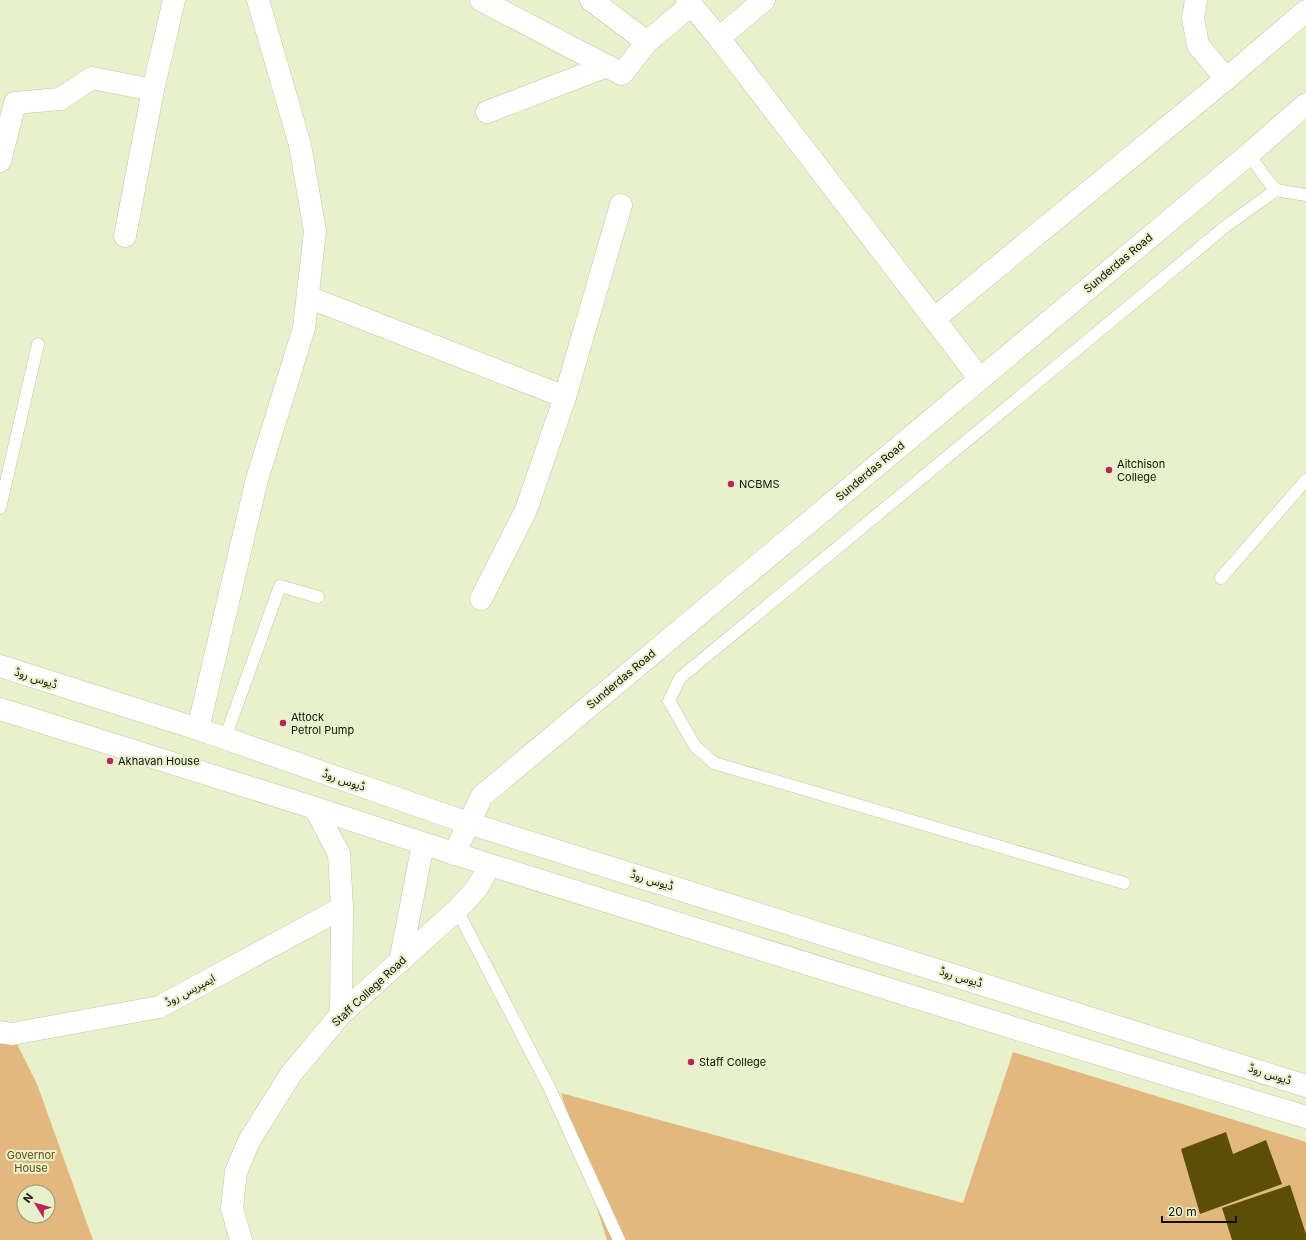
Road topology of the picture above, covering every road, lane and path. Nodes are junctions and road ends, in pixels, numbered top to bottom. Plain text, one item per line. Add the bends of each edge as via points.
1 (174, 0) edge
2 (258, 0) edge
3 (481, 0) edge
4 (591, 0) edge
5 (764, 0) edge
6 (1196, 0) edge
7 (689, 2) edge
8 (1306, 11) edge
9 (719, 38) junction
10 (647, 42) junction
11 (607, 66) junction
12 (1226, 80) junction
13 (153, 90) junction
14 (1306, 104) edge
15 (8, 105) edge
16 (487, 112) dead end
17 (1249, 154) junction
18 (0, 161) edge
19 (1276, 190) junction
20 (1306, 195) edge
21 (620, 205) dead end
22 (125, 236) dead end
23 (308, 297) junction
24 (934, 319) junction
25 (38, 344) dead end
26 (980, 379) junction
27 (565, 397) junction
28 (1306, 480) edge
29 (0, 508) edge
30 (1221, 578) dead end
31 (318, 597) dead end
32 (481, 599) dead end
33 (0, 666) edge
34 (0, 709) edge
35 (198, 729) junction
36 (225, 738) junction
37 (315, 808) junction
38 (468, 823) junction
39 (423, 844) junction
40 (454, 854) junction
41 (490, 865) junction
42 (1124, 883) dead end
43 (342, 908) junction
44 (457, 910) junction
45 (400, 962) junction
46 (341, 1014) junction
47 (4, 1038) edge
48 (1306, 1086) edge
49 (1306, 1117) edge
50 (241, 1240) edge
51 (620, 1240) edge

1 - 13 street
2 - 23 street via 300,145 315,231
3 - 11 street
4 - 10 street
5 - 9 street
6 - 12 street via 1193,18 1198,45
7 - 9 street
7 - 10 street
8 - 12 street
9 - 24 street
10 - 11 street via 622,74
11 - 16 street
12 - 24 street
13 - 15 street via 92,78 60,99
13 - 22 street
14 - 17 street, Sunderdas Road
15 - 18 street
17 - 19 lane
17 - 26 street, Sunderdas Road
19 - 20 lane
19 - 42 lane via 1226,226 680,678 669,701 694,746 714,763
21 - 27 street
23 - 27 street
23 - 35 street via 304,328 257,479
24 - 26 street
25 - 29 lane
26 - 38 street, Sunderdas Road via 482,796
27 - 32 street via 526,510
28 - 30 lane
31 - 36 lane via 280,586
33 - 35 street, ڈیوس روڈ
34 - 37 street
35 - 36 street, ڈیوس روڈ
36 - 38 street, ڈیوس روڈ
37 - 39 street
37 - 43 street via 339,854
38 - 40 street, Sunderdas Road
38 - 48 street, ڈیوس روڈ
39 - 40 street
39 - 45 street
40 - 41 street
41 - 44 street, Staff College Road via 477,888
41 - 49 street
43 - 46 street
43 - 47 street, ایمپریس روڈ via 159,1007
44 - 45 street, Staff College Road
44 - 51 lane via 548,1087
45 - 46 street, Staff College Road
46 - 50 street, Staff College Road via 291,1074 249,1141 236,1172 232,1208

